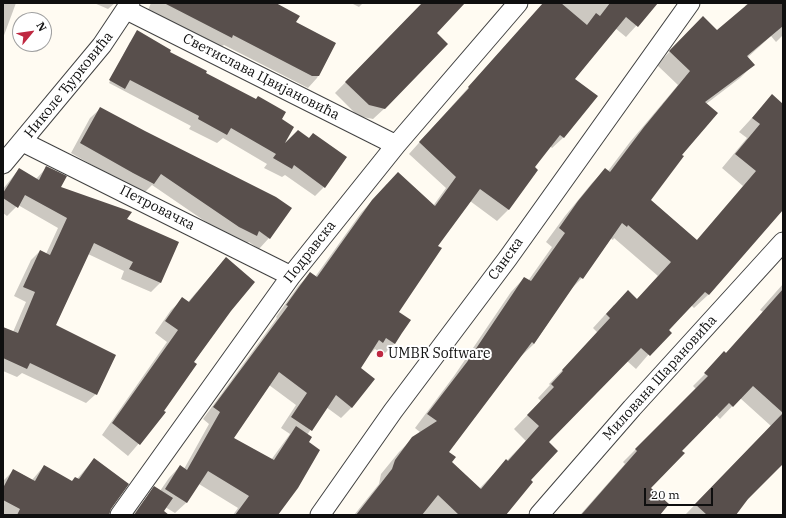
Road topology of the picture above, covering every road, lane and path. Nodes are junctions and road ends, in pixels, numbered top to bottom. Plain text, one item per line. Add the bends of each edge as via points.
1 (518, 3) edge
2 (690, 3) edge
3 (129, 7) edge
4 (23, 142) junction
5 (396, 144) junction
6 (3, 164) edge
7 (783, 242) edge
8 (290, 276) junction
9 (120, 515) edge
10 (320, 515) edge
11 (539, 515) edge

1 - 5 street, Подравска
2 - 10 street, Санска
3 - 4 street, Николе Ђурковића via 102,45
3 - 5 street, Светислава Цвијановића
4 - 6 street, Николе Ђурковића
4 - 8 street, Петровачка
5 - 8 street, Подравска
7 - 11 street, Милована Шарановића
8 - 9 street, Подравска

